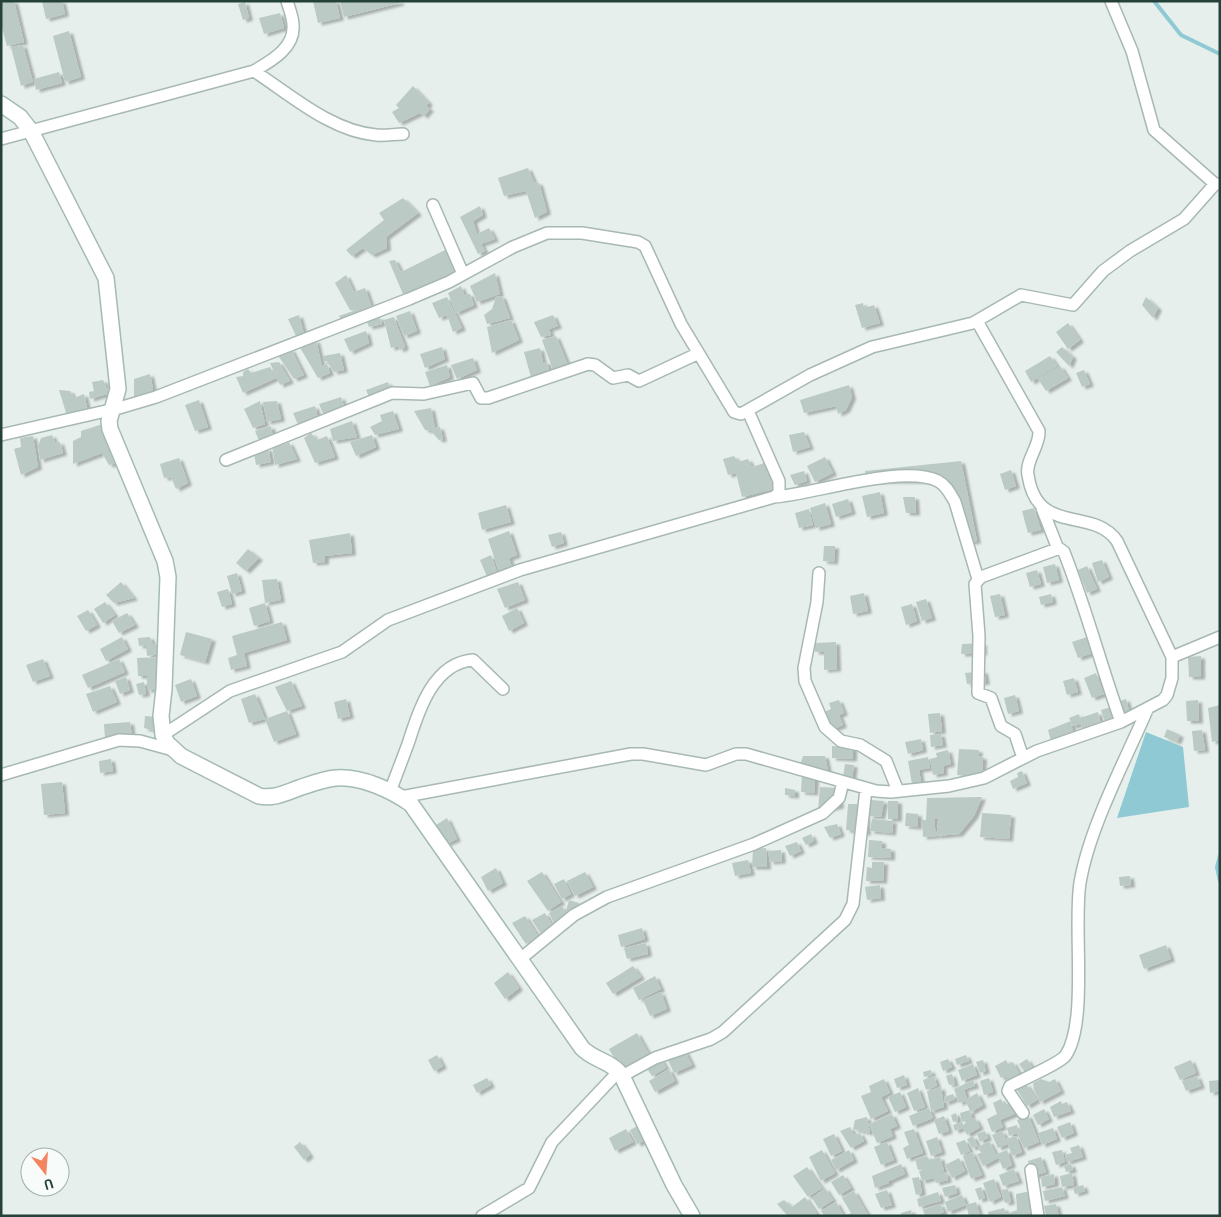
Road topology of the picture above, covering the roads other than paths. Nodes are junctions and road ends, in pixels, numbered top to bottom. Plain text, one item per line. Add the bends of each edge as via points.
1 (287, 1) edge
2 (1111, 1) edge
3 (254, 71) junction
4 (1, 104) edge
5 (31, 131) junction
6 (404, 134) dead end
7 (1, 139) edge
8 (1218, 184) edge
9 (433, 205) dead end
10 (463, 274) junction
11 (977, 321) junction
12 (697, 354) junction
13 (112, 410) junction
14 (748, 411) junction
15 (1, 435) edge
16 (226, 460) dead end
17 (774, 497) junction
18 (1042, 508) junction
19 (1058, 549) junction
20 (819, 573) dead end
21 (978, 579) junction
22 (1220, 637) edge
23 (1172, 657) junction
24 (503, 689) dead end
25 (1147, 710) junction
26 (1121, 722) junction
27 (164, 735) junction
28 (173, 750) junction
29 (1023, 758) junction
30 (1, 775) edge
31 (843, 782) junction
32 (866, 789) junction
33 (898, 791) junction
34 (395, 794) junction
35 (520, 960) junction
36 (620, 1073) junction
37 (1023, 1113) dead end
38 (1031, 1170) dead end
39 (482, 1216) edge
40 (692, 1216) edge
41 (1038, 1216) edge

1 - 3 street via 294,25 290,40 283,51
2 - 8 street via 1132,51 1154,130
3 - 5 street
3 - 6 street via 325,117 356,132 378,136
4 - 5 street via 20,117
5 - 7 street
5 - 13 street via 106,278 118,389
8 - 11 street via 1184,219 1103,271 1073,305 1021,295
9 - 10 street
10 - 12 street via 512,247 547,233 582,233 642,244 651,255
10 - 13 street via 407,300 156,397
11 - 14 street via 935,334 872,347 810,375
11 - 18 street via 1040,431 1027,472
12 - 14 street via 734,412
12 - 16 street via 639,382 628,375 611,377 595,365 588,364 488,398 482,398 474,383 424,394 392,393
13 - 15 street
13 - 27 street via 110,429 168,577 160,716
14 - 17 street via 779,481 779,493
17 - 21 street via 901,476 938,481 955,502
17 - 27 street via 520,570 388,620 342,652 230,692
18 - 19 street
18 - 23 street via 1051,514 1103,528 1114,535
19 - 21 street
19 - 26 street via 1064,552 1078,589
20 - 33 street via 817,602 804,668 805,681 825,727 840,741 860,746 886,761
21 - 29 street via 975,584 979,636 978,693 991,698 1001,726 1014,734
22 - 23 street
23 - 25 street via 1167,695
24 - 34 street via 473,660 459,663 447,671 431,687 415,719
25 - 26 street
25 - 37 street via 1086,857 1080,884 1076,1014 1070,1047 1065,1057 1010,1086 1008,1091
26 - 29 street
27 - 28 street
28 - 30 street via 140,741 119,740
28 - 34 street via 268,798 337,778 361,781
29 - 33 street via 984,778 950,786
31 - 32 street
31 - 34 street via 746,754 736,754 706,765 637,754
31 - 35 street via 839,798 823,813 754,844 607,897 574,915
32 - 33 street
32 - 36 street via 853,904 845,920 724,1032
34 - 35 street via 419,813
35 - 36 street via 582,1048
36 - 39 street via 552,1142 529,1188
36 - 40 street
38 - 41 street

